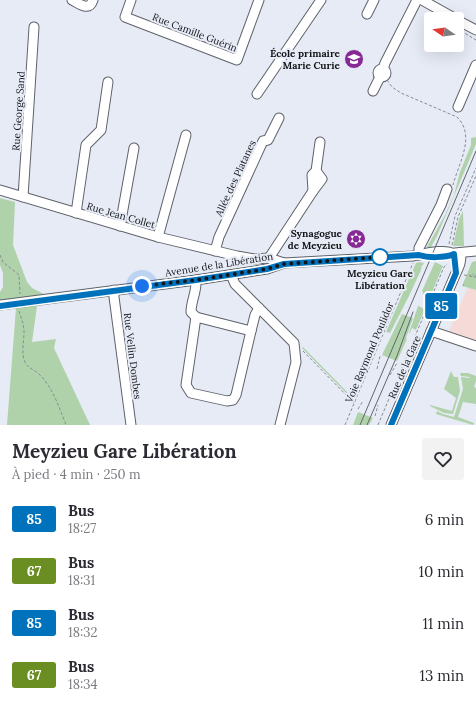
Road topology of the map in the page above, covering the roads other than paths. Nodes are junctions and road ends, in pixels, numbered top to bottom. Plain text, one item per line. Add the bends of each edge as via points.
1 (72, 0) edge
2 (94, 0) edge
3 (131, 0) edge
4 (259, 0) edge
5 (321, 0) edge
6 (374, 0) edge
7 (417, 0) edge
8 (422, 0) edge
9 (443, 12) edge
10 (367, 14) dead end
11 (464, 23) edge
12 (34, 27) dead end
13 (476, 30) edge
14 (476, 65) edge
15 (108, 82) dead end
16 (373, 91) dead end
17 (257, 94) dead end
18 (458, 107) dead end
19 (279, 118) dead end
20 (186, 134) dead end
21 (320, 142) dead end
22 (134, 148) dead end
23 (450, 188) road end
24 (0, 190) edge
25 (23, 197) junction
26 (76, 213) junction
27 (120, 226) junction
28 (158, 236) junction
29 (215, 251) junction
30 (453, 251) junction
31 (474, 251) edge
32 (240, 257) junction
33 (269, 258) junction
34 (416, 258) junction
35 (284, 264) junction
36 (244, 273) junction
37 (458, 274) junction
38 (231, 275) junction
39 (196, 280) junction
40 (114, 290) junction
41 (0, 306) edge
42 (259, 308) junction
43 (196, 317) junction
44 (250, 331) junction
45 (431, 331) junction
46 (476, 346) edge
47 (131, 425) edge
48 (280, 425) edge
49 (391, 425) edge

1 - 2 street via 86,7
3 - 4 street, Rue Camille Guérin via 125,17 237,60
5 - 17 street
6 - 10 street
7 - 16 street
8 - 9 street
11 - 13 street
12 - 25 street, Rue George Sand
14 - 18 street
15 - 26 street via 100,130 86,145
19 - 29 street, Allée des Platanes via 268,140 263,141
20 - 28 street
21 - 33 street via 316,170 312,175 314,191
22 - 27 street
23 - 34 street
24 - 25 street, Rue Jean Collet
25 - 26 street, Rue Jean Collet
26 - 27 street, Rue Jean Collet
27 - 28 street, Rue Jean Collet
28 - 29 street, Rue Jean Collet
29 - 32 street, Rue Jean Collet
30 - 31 street, Avenue de la Libération
30 - 34 street, Avenue de la Libération via 449,256
30 - 37 street, Rue de la Gare via 461,261
31 - 37 street, Rue de la Gare
32 - 33 street, Rue Jean Collet
32 - 36 street via 246,266
33 - 35 street, Rue Jean Collet
34 - 35 street, Avenue de la Libération
35 - 36 street, Avenue de la Libération
36 - 38 street, Avenue de la Libération
37 - 45 street, Rue de la Gare
38 - 39 street, Avenue de la Libération
38 - 42 street via 235,284
39 - 40 street, Avenue de la Libération
39 - 43 street via 191,312
40 - 41 street, Avenue de la Libération
40 - 47 street, Rue Vellin Dombes
42 - 44 street
42 - 48 street via 294,343 296,362
43 - 44 street
43 - 44 street via 186,385 191,393 232,400 236,395
45 - 46 street
45 - 49 street, Rue de la Gare

